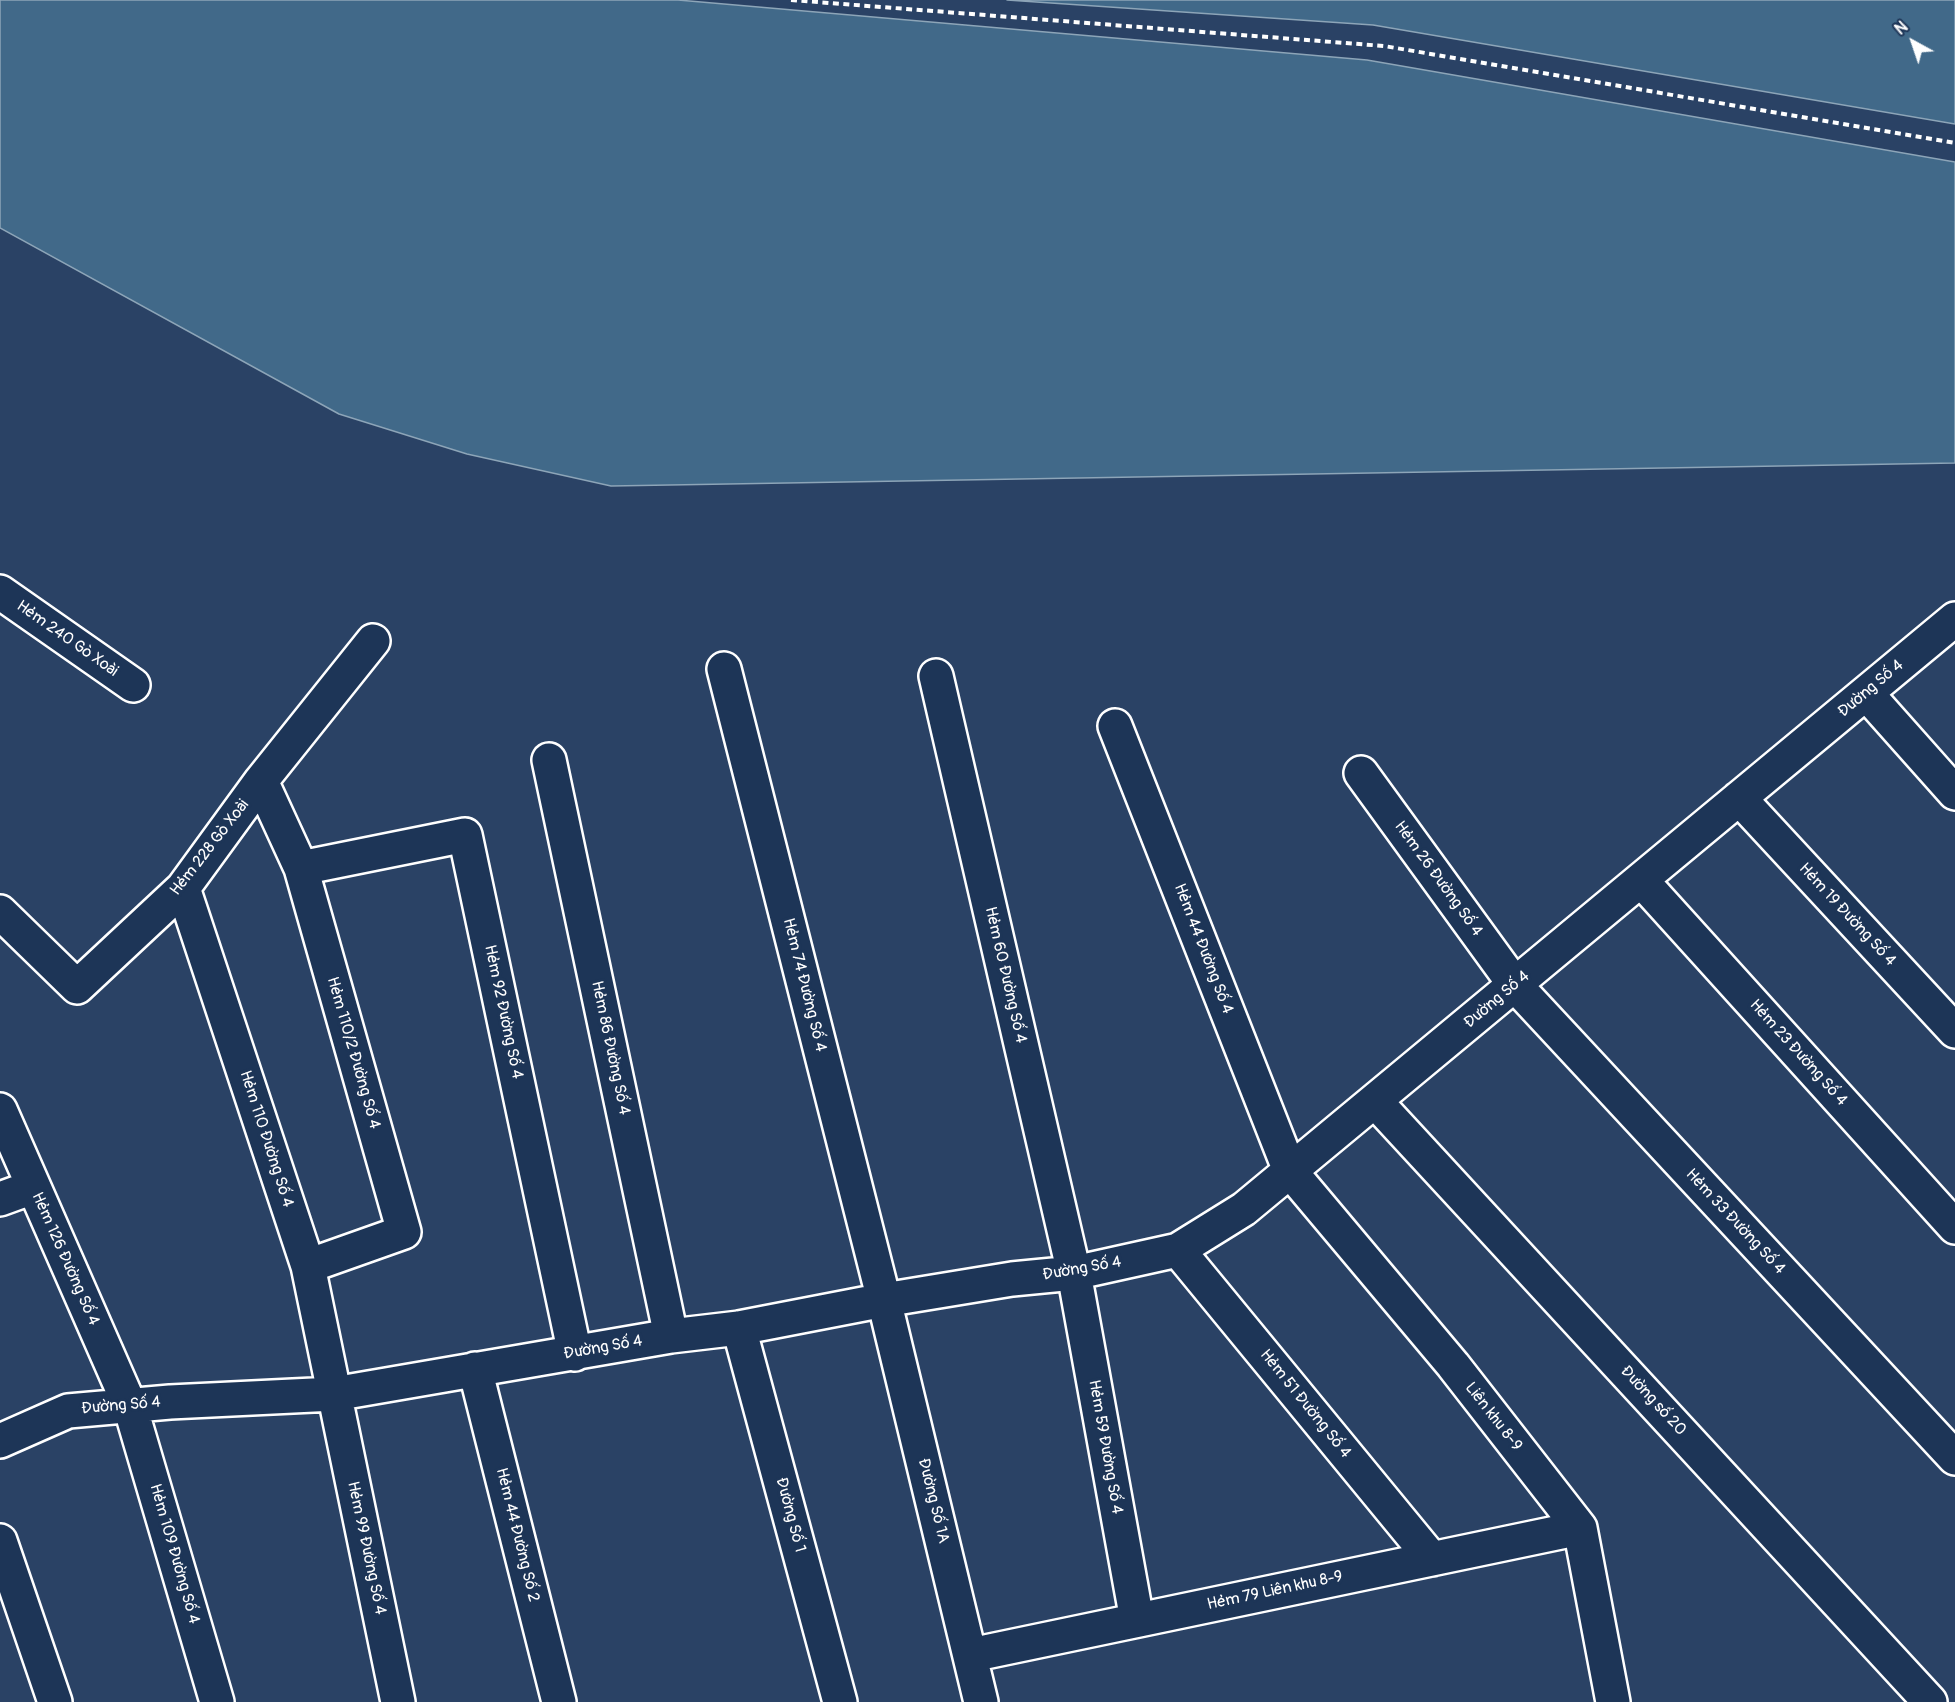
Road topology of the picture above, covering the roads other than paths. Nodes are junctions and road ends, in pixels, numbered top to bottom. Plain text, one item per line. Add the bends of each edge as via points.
1 (0, 592) edge
2 (1955, 620) edge
3 (373, 641) dead end
4 (724, 669) dead end
5 (936, 676) dead end
6 (133, 685) dead end
7 (1866, 693) junction
8 (1115, 726) dead end
9 (549, 760) dead end
10 (1361, 773) dead end
11 (261, 781) junction
12 (1955, 793) edge
13 (1739, 798) junction
14 (301, 868) junction
15 (1641, 880) junction
16 (183, 888) junction
17 (0, 912) edge
18 (1515, 985) junction
19 (1955, 1031) edge
20 (1375, 1101) junction
21 (0, 1110) edge
22 (1290, 1171) junction
23 (33, 1188) junction
24 (0, 1199) edge
25 (1955, 1227) edge
26 (1178, 1250) junction
27 (308, 1266) junction
28 (1074, 1273) junction
29 (884, 1300) junction
30 (739, 1328) junction
31 (671, 1336) junction
32 (575, 1354) junction
33 (475, 1369) junction
34 (334, 1394) junction
35 (130, 1406) junction
36 (0, 1441) edge
37 (1955, 1458) edge
38 (1580, 1528) junction
39 (0, 1541) edge
40 (1432, 1559) junction
41 (1137, 1620) junction
42 (971, 1654) junction
43 (55, 1702) edge
44 (217, 1702) edge
45 (398, 1702) edge
46 (559, 1702) edge
47 (840, 1702) edge
48 (981, 1702) edge
49 (1613, 1702) edge
50 (1930, 1702) edge

1 - 6 street, Hẻm 240 Gò Xoài
2 - 7 street, Đường Số 4
3 - 11 street, Hẻm 228 Gò Xoài
4 - 29 street, Hẻm 74 Đường Số 4
5 - 28 street, Hẻm 60 Đường Số 4
7 - 12 street
7 - 13 street, Đường Số 4
8 - 22 street, Hẻm 44 Đường Số 4
9 - 31 street, Hẻm 86 Đường Số 4
10 - 18 street, Hẻm 26 Đường Số 4
11 - 14 street, Hẻm 110/2 Đường Số 4
11 - 16 street, Hẻm 228 Gò Xoài
13 - 15 street, Đường Số 4
13 - 19 street, Hẻm 19 Đường Số 4
14 - 27 street, Hẻm 110/2 Đường Số 4 via 404,1232
14 - 32 street, Hẻm 92 Đường Số 4 via 465,835
15 - 18 street, Đường Số 4
15 - 25 street, Hẻm 23 Đường Số 4
16 - 17 street, Hẻm 228 Gò Xoài via 78,987
16 - 27 street, Hẻm 110 Đường Số 4
18 - 20 street, Đường Số 4
18 - 37 street, Hẻm 33 Đường Số 4
20 - 22 street, Đường Số 4
20 - 50 street, Đường số 20
21 - 23 street, Hẻm 126 Đường Số 4
22 - 26 street, Đường Số 4 via 1244,1209
22 - 38 street, Liên khu 8-9 via 1452,1365
23 - 24 street
23 - 35 street, Hẻm 126 Đường Số 4
26 - 28 street, Đường Số 4
26 - 40 street, Hẻm 51 Đường Số 4
27 - 34 street, Hẻm 110 Đường Số 4
28 - 29 street, Đường Số 4
28 - 41 street, Hẻm 59 Đường Số 4
29 - 30 street, Đường Số 4
29 - 42 street, Đường Số 1A
30 - 31 street, Đường Số 4
30 - 47 street, Đường Số 1
31 - 32 street, Đường Số 4
32 - 33 street, Đường Số 4
33 - 34 street, Đường Số 4
33 - 46 street, Hẻm 44 Đường Số 2
34 - 35 street, Đường Số 4
34 - 45 street, Hẻm 99 Đường Số 4
35 - 36 street, Đường Số 4 via 68,1411
35 - 44 street, Hẻm 109 Đường Số 4
38 - 40 street, Hẻm 79 Liên khu 8-9
38 - 49 street, Liên khu 8-9
39 - 43 street
40 - 41 street, Hẻm 79 Liên khu 8-9
41 - 42 street, Hẻm 79 Liên khu 8-9
42 - 48 street, Đường Số 1A

